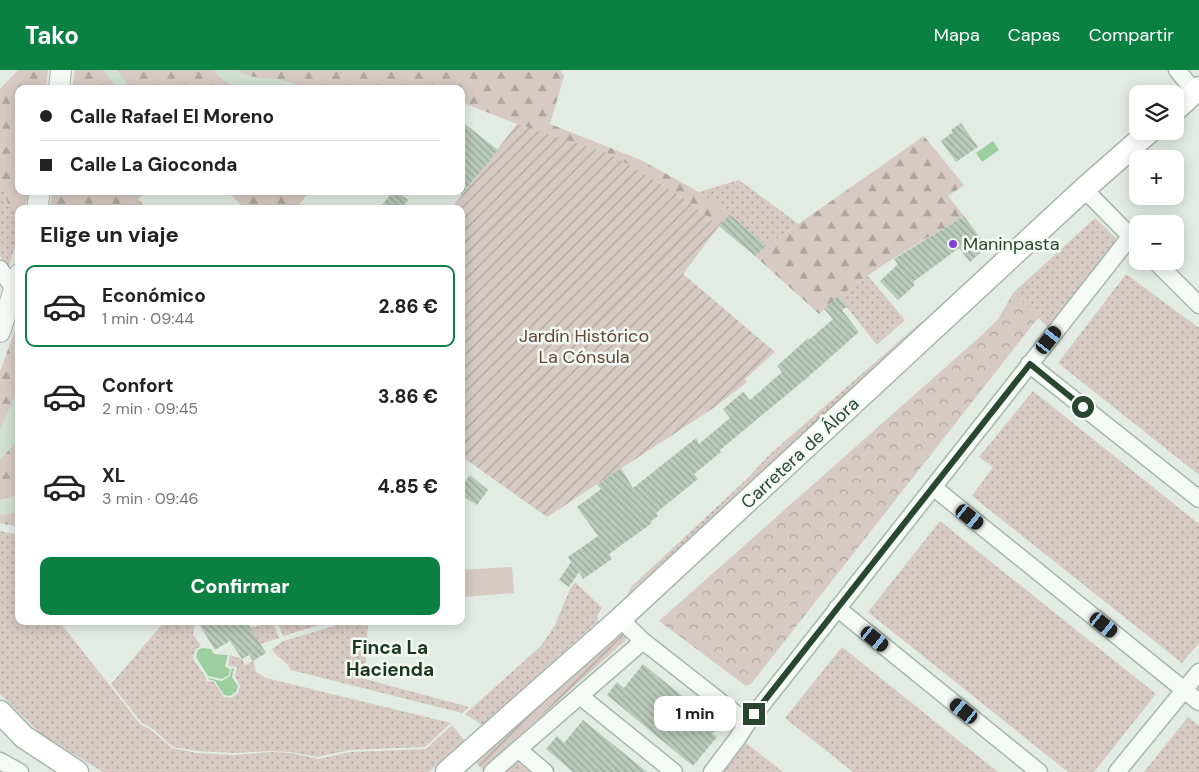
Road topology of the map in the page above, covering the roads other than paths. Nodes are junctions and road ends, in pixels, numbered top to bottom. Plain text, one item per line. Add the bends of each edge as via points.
1 (61, 70) edge
2 (1178, 70) edge
3 (59, 85) edge
4 (1197, 90) edge
5 (1184, 102) edge
6 (1140, 140) edge
7 (1084, 189) junction
8 (1129, 235) edge
9 (1129, 246) edge
10 (0, 269) edge
11 (1164, 270) edge
12 (15, 281) edge
13 (15, 285) edge
14 (1199, 305) edge
15 (0, 332) edge
16 (1030, 364) junction
17 (933, 487) junction
18 (1199, 499) edge
19 (837, 608) junction
20 (620, 619) junction
21 (643, 641) junction
22 (1199, 672) edge
23 (1185, 690) junction
24 (580, 696) junction
25 (1199, 702) edge
26 (0, 712) edge
27 (746, 725) junction
28 (0, 731) edge
29 (24, 737) junction
30 (518, 750) junction
31 (77, 772) edge
32 (447, 772) edge
33 (492, 772) edge
34 (545, 772) edge
35 (674, 772) edge
36 (712, 772) edge
37 (1039, 772) edge
38 (1117, 772) edge

1 - 3 street
2 - 4 street
4 - 5 main road
6 - 7 main road, Carretera de Álora
7 - 8 street
7 - 20 main road, Carretera de Álora
9 - 16 street
10 - 12 street
11 - 14 street
13 - 15 street
16 - 17 street
16 - 18 street
17 - 19 street
17 - 23 street
19 - 27 street
19 - 37 street
20 - 21 street
20 - 32 main road, Carretera de Álora
21 - 24 street
21 - 27 street
22 - 23 street
23 - 25 street
23 - 38 street
24 - 30 street
24 - 35 street
26 - 29 main road
27 - 36 street
28 - 29 main road
29 - 31 main road
30 - 33 street
30 - 34 street

